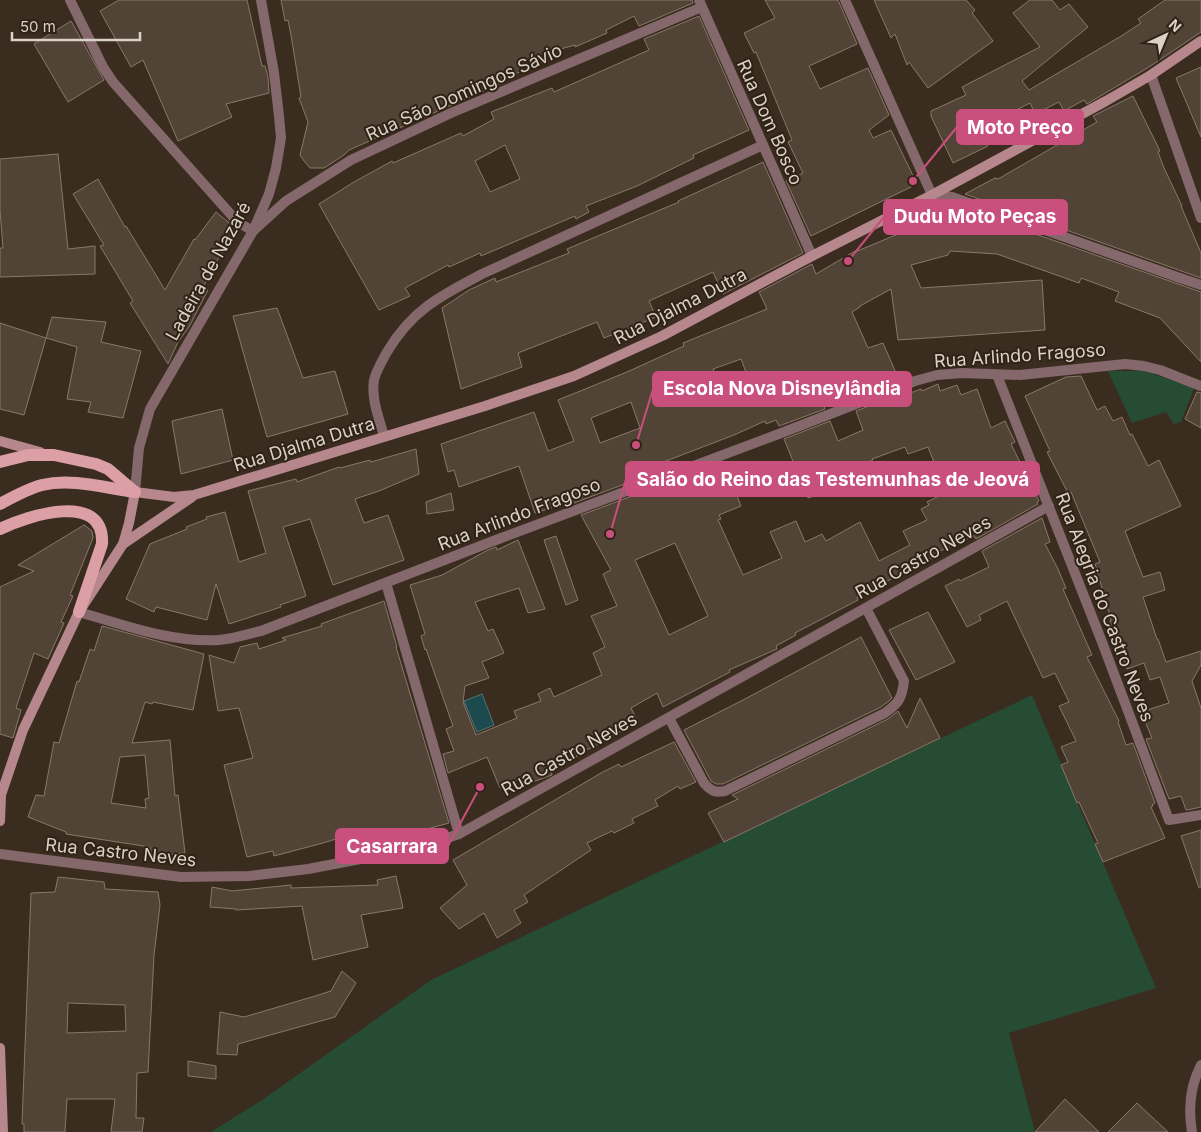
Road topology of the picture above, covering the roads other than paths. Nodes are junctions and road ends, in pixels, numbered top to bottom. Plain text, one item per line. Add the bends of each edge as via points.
1 (70, 0) edge
2 (261, 0) edge
3 (845, 0) edge
4 (701, 4) edge
5 (1201, 41) edge
6 (1151, 75) junction
7 (763, 145) junction
8 (932, 195) junction
9 (1201, 218) edge
10 (253, 231) junction
11 (812, 256) junction
12 (1201, 285) edge
13 (997, 375) junction
14 (1201, 386) edge
15 (384, 436) junction
16 (0, 441) edge
17 (54, 455) junction
18 (0, 462) edge
19 (134, 492) junction
20 (194, 495) junction
21 (0, 504) edge
22 (1049, 506) junction
23 (0, 529) edge
24 (123, 544) junction
25 (386, 583) junction
26 (866, 608) junction
27 (79, 612) junction
28 (669, 718) junction
29 (1201, 815) edge
30 (0, 821) edge
31 (459, 834) junction
32 (0, 854) edge
33 (0, 1048) edge
34 (1201, 1065) edge
35 (4, 1132) edge
36 (1192, 1132) edge

1 - 10 street via 113,82 234,218
2 - 10 street, Ladeira de Nazaré via 274,73 280,138 276,168
3 - 8 street
4 - 7 street, Rua Dom Bosco
4 - 10 street, Rua São Domingos Sávio via 359,156 286,201
5 - 6 main road, Rua Djalma Dutra
6 - 8 main road, Rua Djalma Dutra
6 - 9 street
7 - 11 street, Rua Dom Bosco
7 - 15 street via 482,274 443,294 419,312 395,339 374,379 374,398
8 - 11 main road, Rua Djalma Dutra
8 - 12 street via 952,197
10 - 19 street, Ladeira de Nazaré via 150,409 139,448
11 - 15 main road, Rua Djalma Dutra via 662,336 574,376
13 - 14 street, Rua Arlindo Fragoso via 1125,364 1160,370
13 - 22 street, Rua Alegria do Castro Neves
13 - 25 street, Rua Arlindo Fragoso via 962,373 915,381
15 - 20 main road, Rua Djalma Dutra
16 - 17 main road
17 - 18 main road via 28,455
17 - 19 main road via 108,469
19 - 20 main road, Rua Djalma Dutra via 174,497
19 - 21 main road via 63,483 43,485
19 - 24 main road
20 - 24 main road
22 - 26 street, Rua Castro Neves
22 - 29 street, Rua Alegria do Castro Neves via 1169,820
23 - 27 main road via 32,516 65,511 79,512 98,524 103,533 102,544
24 - 27 main road
25 - 27 street, Rua Arlindo Fragoso via 261,631 219,640 157,635
25 - 31 street
26 - 28 street, Rua Castro Neves
26 - 28 street via 904,681 903,695 885,713 717,793 704,784
27 - 30 main road via 23,730 1,795
28 - 31 street, Rua Castro Neves
31 - 32 street, Rua Castro Neves via 386,854 249,876 181,877
33 - 35 main road
34 - 36 street via 1194,1078 1190,1100

